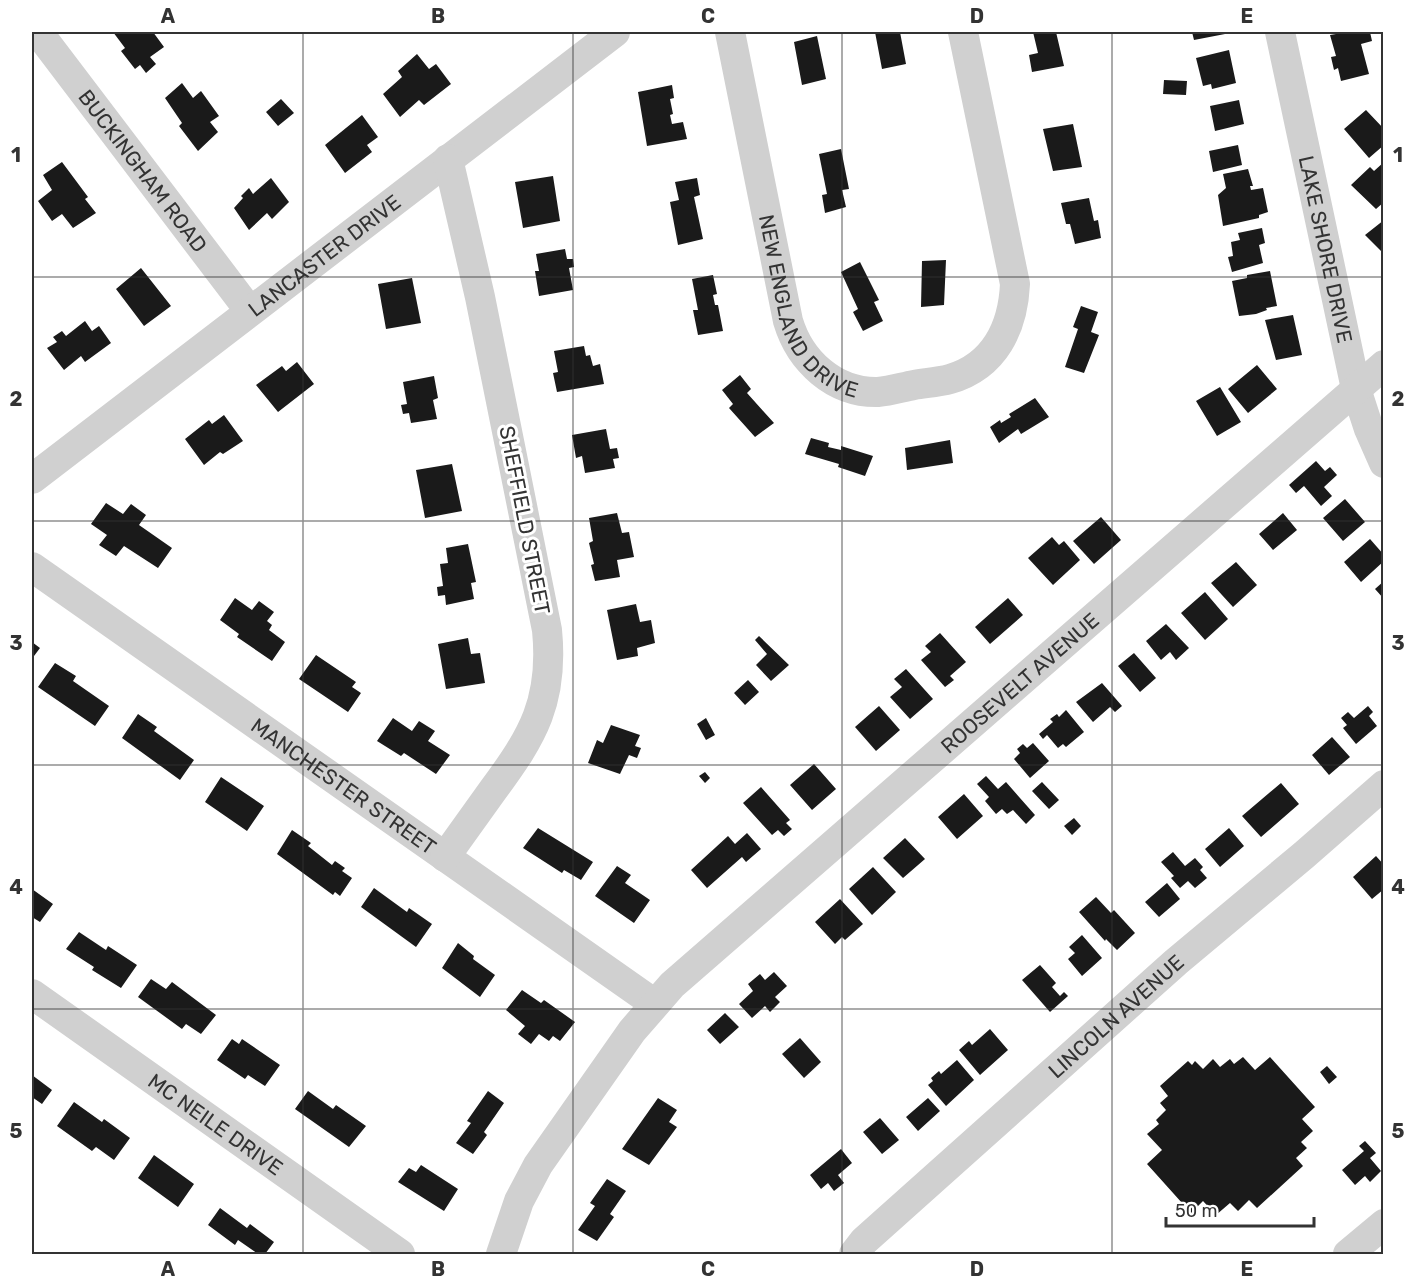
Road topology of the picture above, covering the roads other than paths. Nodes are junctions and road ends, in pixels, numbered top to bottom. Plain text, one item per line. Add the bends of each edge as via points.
1 (38, 32) edge
2 (615, 32) edge
3 (730, 32) edge
4 (963, 32) edge
5 (1281, 32) edge
6 (447, 159) junction
7 (249, 310) junction
8 (1383, 364) edge
9 (1356, 389) junction
10 (1383, 463) edge
11 (32, 479) edge
12 (32, 567) edge
13 (1383, 785) edge
14 (445, 857) junction
15 (32, 994) edge
16 (655, 1004) junction
17 (1383, 1224) edge
18 (400, 1254) edge
19 (501, 1254) edge
20 (854, 1254) edge
21 (1348, 1254) edge

1 - 7 street, BUCKINGHAM ROAD
2 - 6 street, LANCASTER DRIVE
3 - 4 street, NEW ENGLAND DRIVE via 793,337 807,360 827,377 852,388 879,392 950,379 976,366 1003,336 1014,304 1016,284
5 - 9 street, LAKE SHORE DRIVE
6 - 7 street, LANCASTER DRIVE
6 - 14 street, SHEFFIELD STREET via 480,297 549,647 548,674 535,726 523,750
7 - 11 street, LANCASTER DRIVE
8 - 9 street, ROOSEVELT AVENUE
9 - 10 street, LAKE SHORE DRIVE
9 - 16 street, ROOSEVELT AVENUE via 672,985
12 - 14 street, MANCHESTER STREET
13 - 20 street, LINCOLN AVENUE via 1176,962
14 - 16 street, MANCHESTER STREET
15 - 18 street, MC NEILE DRIVE
16 - 19 street, ROOSEVELT AVENUE via 538,1165 519,1201
17 - 21 street

